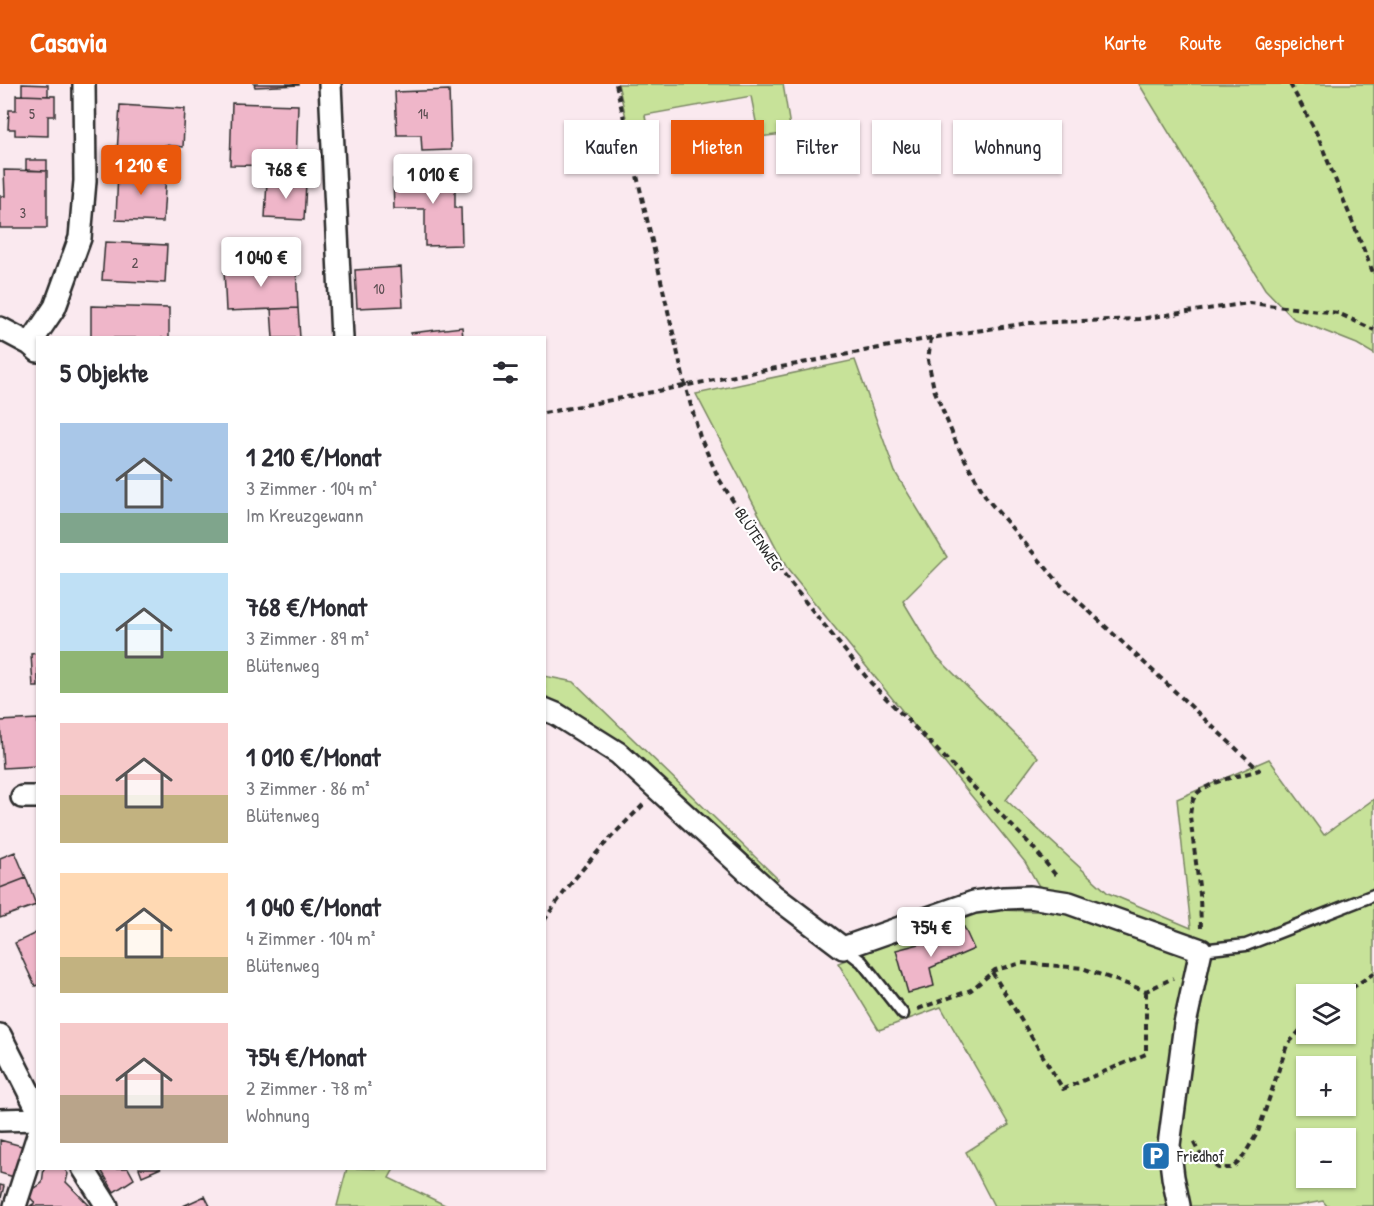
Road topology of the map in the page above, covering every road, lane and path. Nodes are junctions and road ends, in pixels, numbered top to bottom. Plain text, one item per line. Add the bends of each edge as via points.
1 (84, 84) edge
2 (330, 84) edge
3 (616, 84) edge
4 (1290, 84) edge
5 (1374, 275) edge
6 (0, 328) edge
7 (1374, 330) edge
8 (40, 336) edge
9 (342, 336) edge
10 (931, 338) junction
11 (34, 348) edge
12 (685, 385) junction
13 (546, 413) edge
14 (546, 711) edge
15 (659, 790) junction
16 (1374, 895) edge
17 (1069, 903) junction
18 (546, 918) edge
19 (843, 948) junction
20 (1200, 959) junction
21 (992, 972) junction
22 (1374, 973) edge
23 (1356, 986) edge
24 (1146, 991) junction
25 (903, 1014) joint
26 (0, 1035) edge
27 (1296, 1035) edge
28 (36, 1106) edge
29 (36, 1119) edge
30 (0, 1120) edge
31 (36, 1141) edge
32 (1199, 1153) dead end
33 (84, 1170) edge
34 (15, 1206) edge
35 (107, 1206) edge
36 (1179, 1206) edge

1 - 8 street via 85,181 80,238
2 - 9 street
3 - 12 path, BLÜTENWEG
4 - 5 path via 1316,132
6 - 11 street
7 - 10 path via 1338,313 1249,303 1139,319 1028,323
10 - 12 path
10 - 20 path via 928,360 934,389 957,445 987,499 1060,584 1259,770 1198,791 1191,804 1200,894
12 - 13 path
12 - 17 path, BLÜTENWEG via 700,437 719,479 758,540 872,683 1032,846 1062,882
14 - 15 street via 618,753
15 - 18 path via 613,834
15 - 19 street via 773,895
16 - 20 lane
17 - 19 street via 1030,897 975,902
17 - 20 street
19 - 25 lane via 862,962
20 - 24 path
20 - 36 street via 1185,1024 1169,1145
21 - 24 path via 1022,963 1082,968
21 - 24 path via 1063,1089 1146,1054
21 - 25 path via 970,990
22 - 23 path
26 - 28 street
27 - 32 path via 1287,1045 1262,1123 1241,1160 1232,1168 1218,1168
29 - 30 street
31 - 34 street
33 - 35 street

